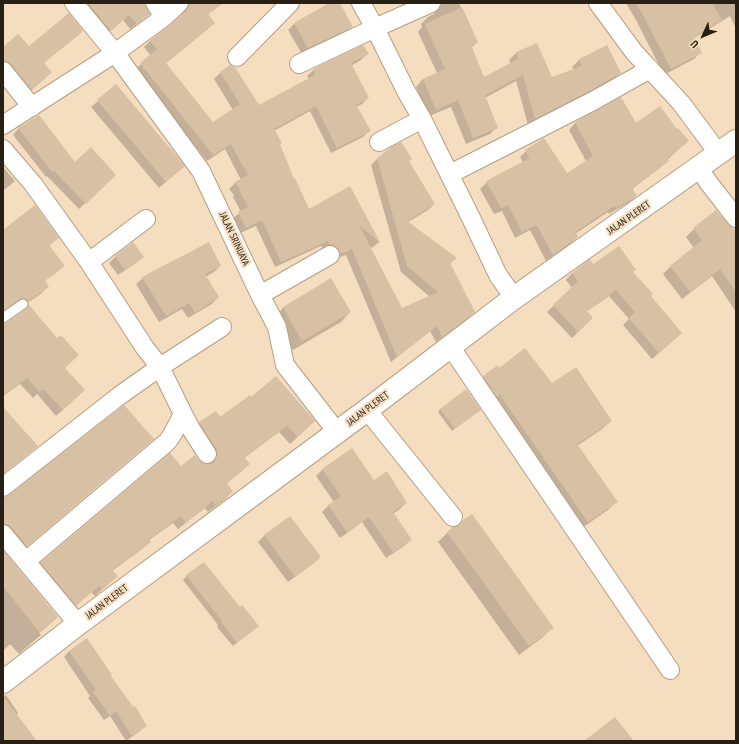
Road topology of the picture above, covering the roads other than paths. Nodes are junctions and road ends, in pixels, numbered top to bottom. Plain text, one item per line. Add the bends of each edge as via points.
1 (74, 3) edge
2 (179, 3) edge
3 (290, 3) edge
4 (361, 3) edge
5 (431, 3) edge
6 (598, 3) edge
7 (159, 10) edge
8 (375, 28) junction
9 (115, 53) junction
10 (237, 58) dead end
11 (299, 64) dead end
12 (650, 69) junction
13 (3, 71) edge
14 (32, 107) junction
15 (422, 119) junction
16 (3, 125) edge
17 (736, 141) edge
18 (379, 142) dead end
19 (3, 149) edge
20 (719, 154) junction
21 (699, 168) junction
22 (450, 174) junction
23 (736, 218) edge
24 (146, 219) dead end
25 (330, 255) dead end
26 (89, 262) junction
27 (260, 295) junction
28 (514, 298) junction
29 (23, 304) dead end
30 (3, 318) edge
31 (222, 327) dead end
32 (450, 346) junction
33 (160, 367) junction
34 (367, 410) junction
35 (183, 414) junction
36 (337, 432) junction
37 (207, 454) dead end
38 (3, 487) edge
39 (453, 517) dead end
40 (3, 534) edge
41 (26, 561) junction
42 (78, 624) junction
43 (670, 670) dead end
44 (3, 682) edge

1 - 9 street, JALAN SRINIJAYA
2 - 7 street
3 - 10 street
4 - 8 street
5 - 8 street
6 - 12 street via 634,52
7 - 9 street
8 - 11 street
8 - 15 street
9 - 14 street
9 - 27 street, JALAN SRINIJAYA via 201,171
12 - 20 street
12 - 22 street via 593,102
13 - 14 street
14 - 16 street
15 - 18 street
15 - 22 street
17 - 20 main road, JALAN PLERET
19 - 26 street via 33,184
20 - 21 main road, JALAN PLERET
21 - 23 street
21 - 28 main road, JALAN PLERET
22 - 28 street via 498,275
24 - 26 street
25 - 27 street
26 - 33 street
27 - 36 street, JALAN SRINIJAYA via 277,328 284,365
28 - 32 main road, JALAN PLERET
29 - 30 lane
31 - 33 street
32 - 34 main road, JALAN PLERET
32 - 43 street
33 - 35 street
33 - 38 street
34 - 36 main road, JALAN PLERET
34 - 39 street
35 - 37 street
35 - 41 street via 167,442
36 - 42 main road, JALAN PLERET
40 - 41 street
41 - 42 street
42 - 44 main road, JALAN PLERET

